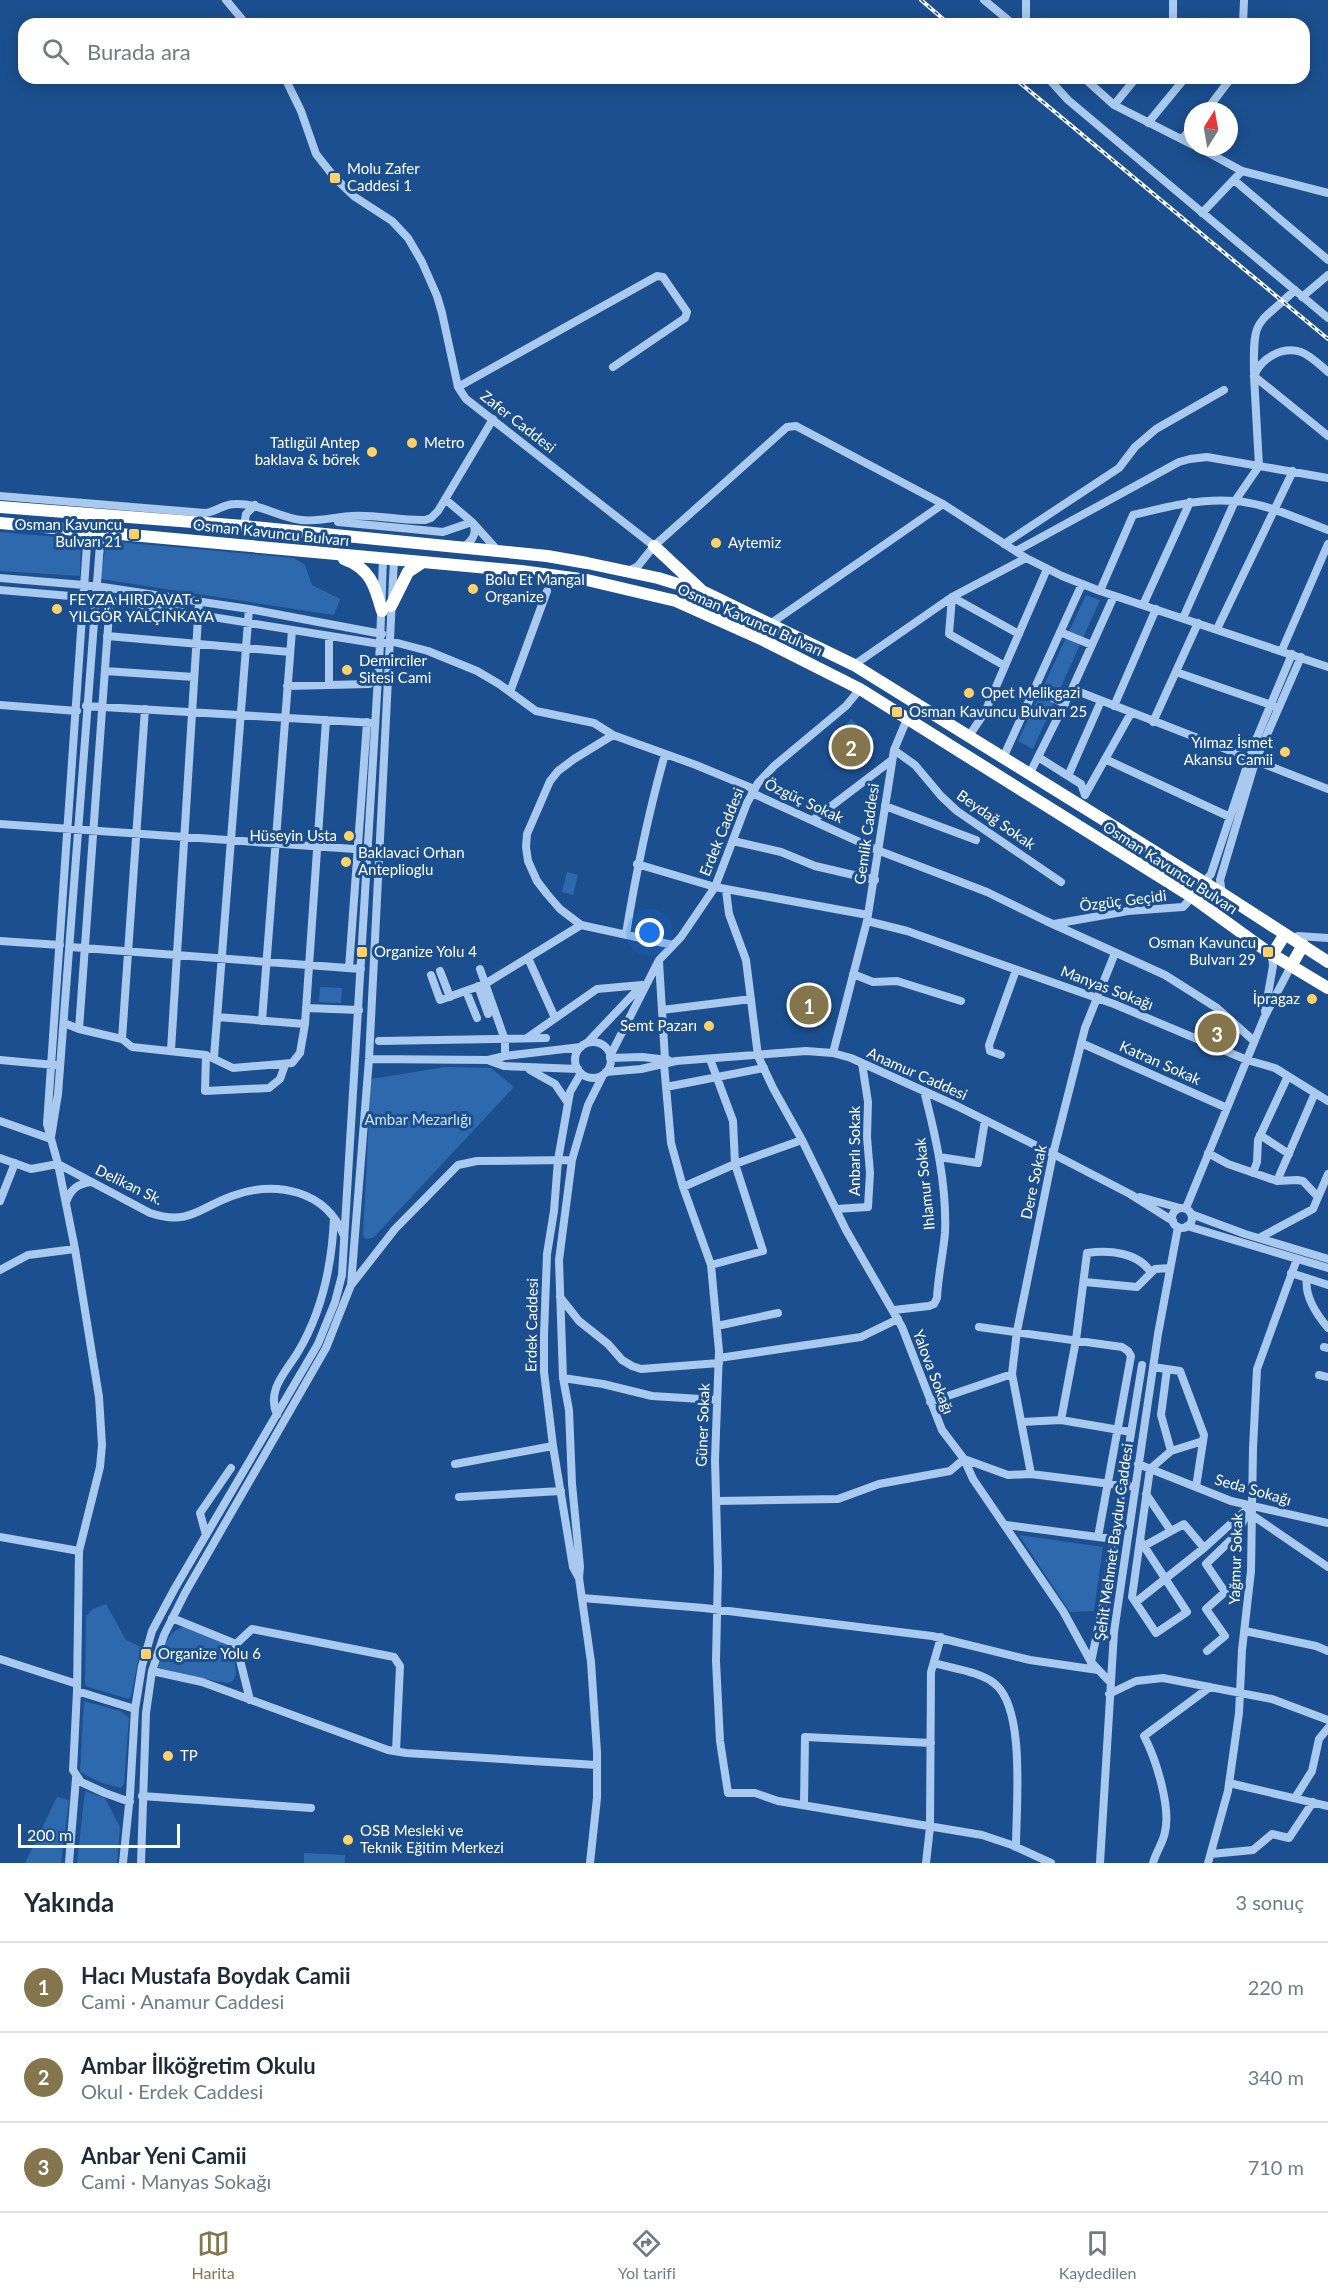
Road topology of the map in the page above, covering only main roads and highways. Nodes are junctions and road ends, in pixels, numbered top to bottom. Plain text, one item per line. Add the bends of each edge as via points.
1 (0, 507) edge
2 (0, 523) edge
3 (389, 542) junction
4 (654, 546) road end
5 (329, 554) junction
6 (384, 558) junction
7 (424, 562) junction
8 (704, 592) junction
9 (860, 689) junction
10 (951, 725) junction
11 (1288, 936) junction
12 (1303, 945) junction
13 (1272, 954) junction
14 (1328, 962) edge
15 (1291, 966) junction
16 (1328, 988) edge

1 - 3 highway, Osman Kavuncu Bulvarı via 245,520
2 - 5 highway, Osman Kavuncu Bulvarı
3 - 6 highway
3 - 8 highway, Osman Kavuncu Bulvarı via 547,556 627,571
4 - 8 highway
5 - 6 highway, Osman Kavuncu Bulvarı
5 - 7 highway via 366,572 386,608 408,572
6 - 7 highway, Osman Kavuncu Bulvarı
7 - 9 highway, Osman Kavuncu Bulvarı via 588,579 676,601
8 - 10 highway, Osman Kavuncu Bulvarı via 854,665
9 - 10 highway via 867,686 922,719
9 - 13 highway, Osman Kavuncu Bulvarı via 1192,897
10 - 11 highway, Osman Kavuncu Bulvarı via 1029,775 1083,801
11 - 12 highway, Osman Kavuncu Bulvarı
11 - 13 highway
12 - 14 highway, Osman Kavuncu Bulvarı
12 - 15 highway
13 - 15 highway, Osman Kavuncu Bulvarı
15 - 16 highway, Osman Kavuncu Bulvarı

